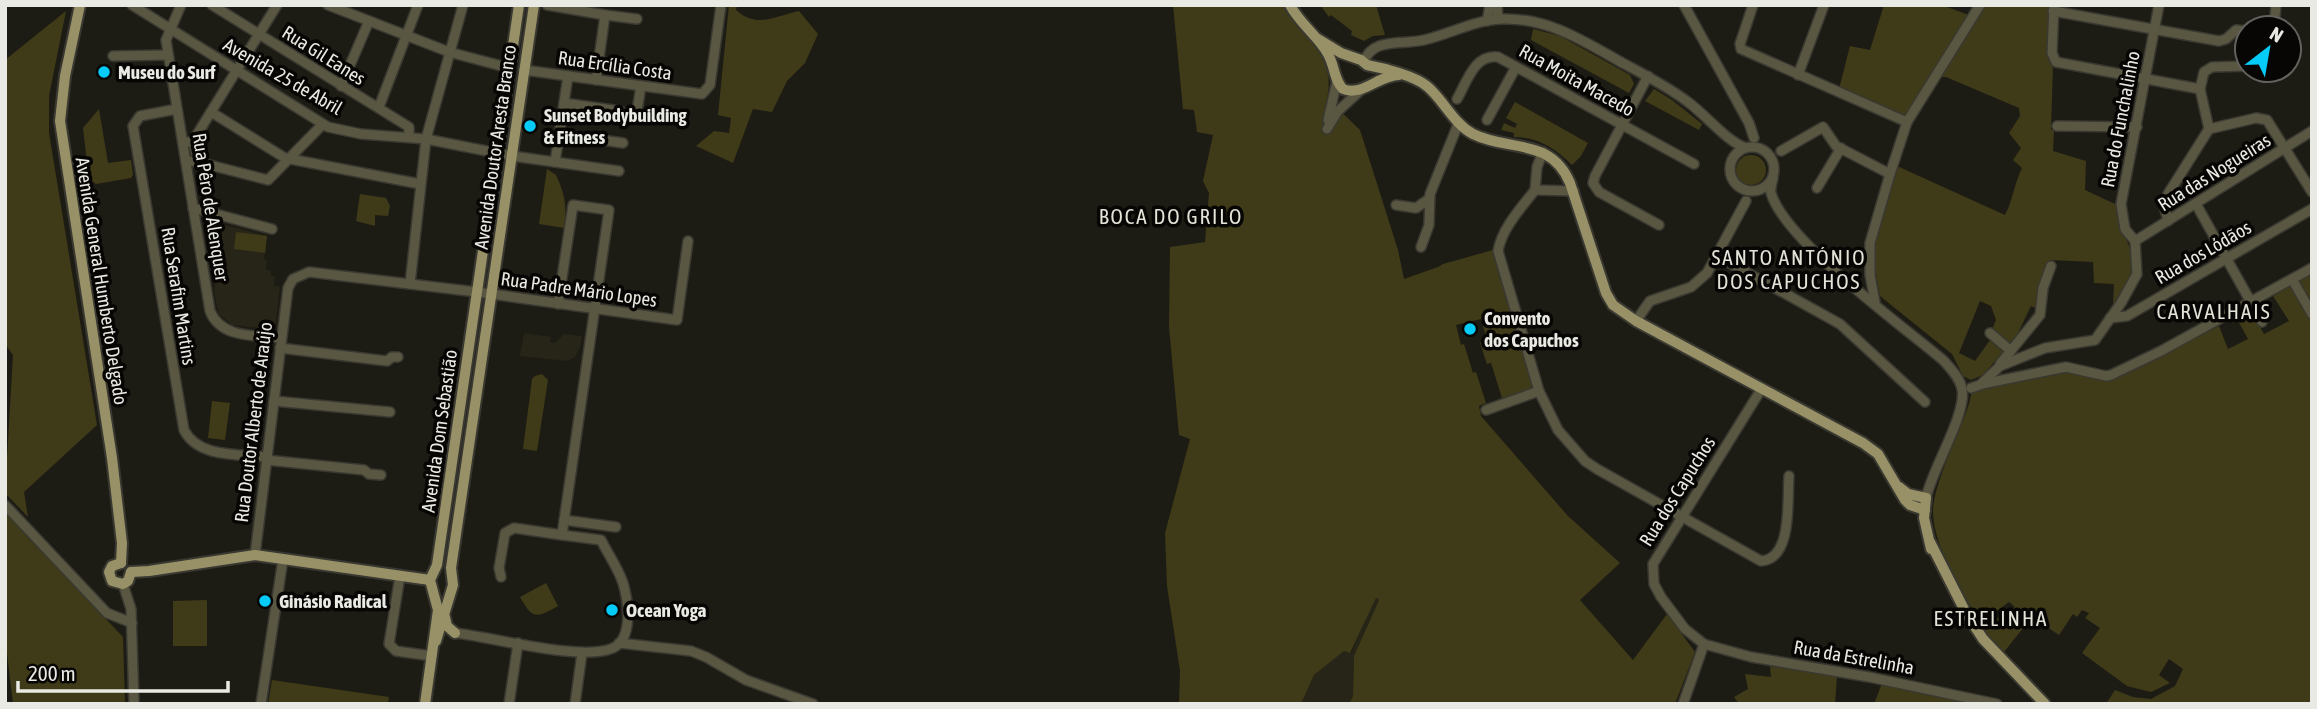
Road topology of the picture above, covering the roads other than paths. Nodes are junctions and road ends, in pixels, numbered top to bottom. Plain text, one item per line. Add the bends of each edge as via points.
1 (80, 5) edge
2 (132, 5) edge
3 (181, 5) edge
4 (212, 5) edge
5 (277, 5) edge
6 (328, 5) edge
7 (418, 5) edge
8 (519, 5) edge
9 (534, 5) edge
10 (547, 5) edge
11 (721, 5) edge
12 (1290, 5) edge
13 (1490, 5) edge
14 (1497, 5) edge
15 (1684, 5) edge
16 (1753, 5) edge
17 (1824, 5) edge
18 (1980, 5) edge
19 (2160, 5) edge
20 (462, 6) edge
21 (564, 7) edge
22 (2054, 8) edge
23 (348, 9) edge
24 (606, 15) junction
25 (637, 19) dead end
26 (1498, 19) junction
27 (1487, 20) junction
28 (369, 21) junction
29 (2155, 29) junction
30 (172, 30) junction
31 (2233, 33) edge
32 (259, 35) junction
33 (407, 36) junction
34 (1318, 39) junction
35 (449, 52) junction
36 (169, 55) junction
37 (113, 56) dead end
38 (1359, 61) junction
39 (1516, 66) junction
40 (2233, 67) edge
41 (509, 68) junction
42 (237, 70) junction
43 (524, 70) junction
44 (1400, 75) junction
45 (1798, 75) junction
46 (568, 76) junction
47 (1336, 76) junction
48 (1648, 76) junction
49 (2146, 79) junction
50 (596, 80) junction
51 (341, 86) junction
52 (641, 86) junction
53 (1362, 89) junction
54 (2200, 89) junction
55 (1457, 99) dead end
56 (564, 103) junction
57 (379, 107) junction
58 (177, 109) junction
59 (211, 112) junction
60 (1487, 120) dead end
61 (1459, 122) junction
62 (1907, 122) junction
63 (323, 124) junction
64 (1622, 124) junction
65 (2057, 126) dead end
66 (2137, 127) junction
67 (2209, 129) junction
68 (2312, 131) edge
69 (560, 134) junction
70 (409, 137) junction
71 (1754, 138) junction
72 (426, 139) junction
73 (1731, 139) junction
74 (193, 141) junction
75 (183, 143) junction
76 (623, 143) dead end
77 (1747, 148) junction
78 (1840, 148) junction
79 (2286, 148) junction
80 (1765, 151) junction
81 (1781, 151) junction
82 (1543, 152) junction
83 (497, 153) junction
84 (1735, 154) junction
85 (512, 156) junction
86 (289, 159) junction
87 (186, 161) junction
88 (198, 162) junction
89 (555, 162) junction
90 (1695, 164) dead end
91 (1774, 167) junction
92 (619, 171) dead end
93 (1889, 173) junction
94 (1773, 178) junction
95 (420, 184) junction
96 (1741, 188) junction
97 (1816, 188) dead end
98 (1535, 190) junction
99 (1574, 191) junction
100 (1756, 191) junction
101 (2312, 192) edge
102 (1772, 196) junction
103 (1430, 199) junction
104 (1746, 201) junction
105 (2196, 204) junction
106 (1396, 205) dead end
107 (193, 208) junction
108 (2312, 209) edge
109 (2168, 221) junction
110 (1659, 225) dead end
111 (272, 229) dead end
112 (688, 241) dead end
113 (2135, 241) junction
114 (1421, 247) dead end
115 (1717, 256) junction
116 (2225, 259) junction
117 (2051, 266) dead end
118 (2312, 268) edge
119 (1870, 275) junction
120 (2292, 279) junction
121 (410, 284) junction
122 (1862, 288) junction
123 (1872, 289) junction
124 (477, 292) junction
125 (492, 294) junction
126 (287, 295) joint
127 (2250, 303) junction
128 (558, 304) junction
129 (1878, 306) junction
130 (595, 309) junction
131 (2312, 314) edge
132 (2110, 318) junction
133 (1636, 321) junction
134 (2262, 322) dead end
135 (1990, 333) dead end
136 (281, 343) junction
137 (2011, 351) junction
138 (398, 357) dead end
139 (1997, 368) junction
140 (1762, 388) junction
141 (1971, 389) junction
142 (1539, 391) junction
143 (274, 401) junction
144 (1925, 402) dead end
145 (1486, 410) dead end
146 (390, 412) dead end
147 (266, 459) junction
148 (381, 475) dead end
149 (1789, 476) dead end
150 (1925, 504) junction
151 (5, 505) edge
152 (1681, 517) junction
153 (565, 520) junction
154 (616, 527) dead end
155 (562, 535) junction
156 (255, 555) junction
157 (283, 559) junction
158 (121, 563) junction
159 (131, 572) junction
160 (400, 576) junction
161 (501, 577) dead end
162 (432, 581) junction
163 (452, 582) junction
164 (123, 584) junction
165 (441, 617) junction
166 (132, 622) junction
167 (441, 630) junction
168 (454, 633) junction
169 (518, 643) junction
170 (619, 643) junction
171 (1704, 645) junction
172 (432, 652) junction
173 (582, 653) junction
174 (137, 701) edge
175 (2040, 702) edge
176 (261, 704) edge
177 (425, 704) edge
178 (509, 704) edge
179 (575, 704) edge
180 (813, 704) edge
181 (1683, 704) edge
182 (1997, 704) edge

1 - 158 main road, Avenida General Humberto Delgado via 60,121 112,458
2 - 30 street, Avenida 25 de Abril
3 - 30 street, Rua Pêro de Alenquer
4 - 32 street, Rua Gil Eanes
5 - 32 street
6 - 23 street
7 - 33 street
8 - 41 main road, Avenida Doutor Aresta Branco
9 - 43 main road, Avenida Doutor Aresta Branco
10 - 21 street
11 - 52 street, Rua Ercília Costa via 707,91 700,94
12 - 34 main road
13 - 27 street
14 - 26 street
15 - 71 street
16 - 45 street via 1740,44 1744,51
17 - 45 street
18 - 62 street
19 - 29 street, Rua do Funchalinho
20 - 35 street
21 - 24 street
22 - 29 street
22 - 49 street via 2054,60
23 - 28 street
24 - 25 street
24 - 50 street
26 - 27 street
26 - 48 street via 1551,25
27 - 38 street via 1423,41 1388,44 1369,51
28 - 33 street
28 - 51 street
29 - 31 street via 2219,41
29 - 49 street, Rua do Funchalinho
30 - 36 street, Rua Pêro de Alenquer via 166,40
30 - 42 street, Avenida 25 de Abril
32 - 42 street
32 - 51 street, Rua Gil Eanes
33 - 35 street
33 - 57 street
34 - 38 main road
34 - 47 main road
35 - 41 street
35 - 72 street
36 - 37 street
36 - 58 street, Rua Pêro de Alenquer
38 - 44 main road
38 - 47 main road via 1341,62
38 - 53 main road via 1370,78
39 - 55 street, Rua Moita Macedo via 1498,57 1481,60
39 - 60 street
39 - 64 street, Rua Moita Macedo
40 - 54 street via 2209,68
41 - 83 main road, Avenida Doutor Aresta Branco
42 - 59 street
42 - 63 street, Avenida 25 de Abril
43 - 46 street, Rua Ercília Costa
43 - 85 main road, Avenida Doutor Aresta Branco
44 - 53 main road
44 - 61 main road via 1426,85
45 - 62 street
46 - 50 street, Rua Ercília Costa
46 - 56 street
47 - 53 main road via 1347,91
47 - 53 street via 1326,129
48 - 64 street
48 - 73 street via 1689,102
49 - 54 street
49 - 66 street, Rua do Funchalinho
50 - 52 street, Rua Ercília Costa
51 - 57 street, Rua Gil Eanes
52 - 56 street via 636,117
54 - 67 street
56 - 69 street
57 - 70 street, Rua Gil Eanes via 409,127
58 - 75 street, Rua Pêro de Alenquer
58 - 147 street, Rua Serafim Martins via 140,116 133,126 184,430 189,440 204,450
59 - 74 street
59 - 86 street
61 - 82 main road via 1475,135
61 - 103 street
62 - 93 street
63 - 70 street, Avenida 25 de Abril via 361,134
63 - 86 street
64 - 90 street, Rua Moita Macedo
64 - 110 street via 1593,179 1594,187
65 - 66 street
66 - 113 street, Rua do Funchalinho via 2121,204 2125,229
67 - 79 street via 2263,118
67 - 109 street via 2168,194
68 - 79 street, Rua das Nogueiras
69 - 76 street
69 - 89 street
70 - 72 street, Avenida 25 de Abril
71 - 77 street
71 - 80 street
72 - 83 street, Avenida 25 de Abril
72 - 95 street
73 - 77 street
73 - 84 street
74 - 75 street
74 - 88 street
75 - 87 street, Rua Pêro de Alenquer
77 - 80 street
77 - 84 street
78 - 81 street via 1823,127
78 - 93 street
78 - 97 street
79 - 101 street
79 - 105 street, Rua das Nogueiras
80 - 81 street
80 - 91 street
81 - 91 street
82 - 98 street
82 - 99 main road via 1563,169
83 - 85 street, Avenida 25 de Abril
83 - 124 main road, Avenida Doutor Aresta Branco
84 - 96 street via 1731,175
85 - 89 street, Avenida 25 de Abril
85 - 125 main road, Avenida Doutor Aresta Branco
86 - 88 street via 268,180
86 - 95 street
87 - 88 street
87 - 107 street, Rua Pêro de Alenquer
89 - 92 street, Avenida 25 de Abril
91 - 94 street
93 - 119 street via 1870,243
94 - 100 street
94 - 102 street
95 - 121 street
96 - 100 street
96 - 104 street
98 - 99 street
98 - 142 street via 1501,238 1498,251
99 - 133 main road via 1606,293 1613,305
100 - 102 street
100 - 104 street
102 - 122 street via 1801,237
103 - 106 street via 1416,208
103 - 114 street via 1429,225
104 - 115 street
105 - 109 street, Rua das Nogueiras
105 - 116 street
107 - 111 street
107 - 136 street, Rua Pêro de Alenquer via 213,319 232,332
108 - 116 street, Rua dos Lódãos
109 - 113 street, Rua das Nogueiras
112 - 130 street, Rua Padre Mário Lopes via 677,320
113 - 132 street, Rua do Funchalinho via 2135,279
115 - 133 street via 1699,281 1650,301
115 - 144 street via 1840,324
116 - 127 street
116 - 132 street, Rua dos Lódãos via 2127,316
117 - 137 street via 2040,315
118 - 120 street
119 - 122 street
119 - 123 street
120 - 127 street
120 - 131 street
121 - 124 street, Rua Padre Mário Lopes
121 - 126 street, Rua Padre Mário Lopes via 305,273 293,279
122 - 123 street
122 - 129 street
123 - 129 street
124 - 125 street, Rua Padre Mário Lopes
124 - 162 main road, Avenida Dom Sebastião
125 - 128 street, Rua Padre Mário Lopes
125 - 163 main road, Avenida Dom Sebastião
126 - 136 street, Rua Doutor Alberto de Araújo
127 - 134 street
127 - 141 street via 2111,375 2066,367
128 - 130 street, Rua Padre Mário Lopes
128 - 130 street via 573,205 609,210
129 - 141 street
130 - 153 street
132 - 139 street, Rua do Funchalinho via 2095,340 2045,348
133 - 140 main road
135 - 137 street
136 - 138 street, Rua Pêro de Alenquer via 387,361
136 - 143 street, Rua Doutor Alberto de Araújo
137 - 139 street
139 - 141 street, Rua do Funchalinho
140 - 150 main road via 1863,443 1878,454 1910,505
140 - 152 street, Rua dos Capuchos
141 - 150 street via 1933,474
142 - 145 street
142 - 152 street via 1558,430 1586,461
143 - 146 street
143 - 147 street, Rua Doutor Alberto de Araújo
147 - 148 street, Rua Serafim Martins
147 - 156 street, Rua Doutor Alberto de Araújo
149 - 152 street via 1782,547 1768,560 1755,559
150 - 175 main road via 1930,542 1966,613 1983,639
151 - 166 street via 107,613
152 - 171 street, Rua dos Capuchos via 1653,564 1654,584 1685,629
153 - 154 street
153 - 155 street
155 - 161 street via 514,528 505,533
155 - 170 street via 601,540 626,596 626,628
156 - 157 main road
156 - 159 main road
157 - 160 main road
157 - 176 street
158 - 159 main road
158 - 164 main road via 112,566 109,575 114,583
159 - 164 main road
160 - 162 main road
160 - 172 street via 389,644 396,651
162 - 163 main road via 441,571
162 - 163 main road via 442,594
162 - 165 main road, Avenida Dom Sebastião
163 - 165 main road, Avenida Dom Sebastião
164 - 166 street
165 - 167 main road
165 - 168 main road
165 - 172 main road, Avenida Dom Sebastião
166 - 174 street
167 - 168 main road
167 - 172 main road, Avenida Dom Sebastião
168 - 169 street
169 - 173 street
169 - 178 street
170 - 173 street
170 - 180 street via 691,651 746,680
171 - 181 street
171 - 182 street, Rua da Estrelinha
172 - 177 main road, Avenida Dom Sebastião
173 - 179 street

